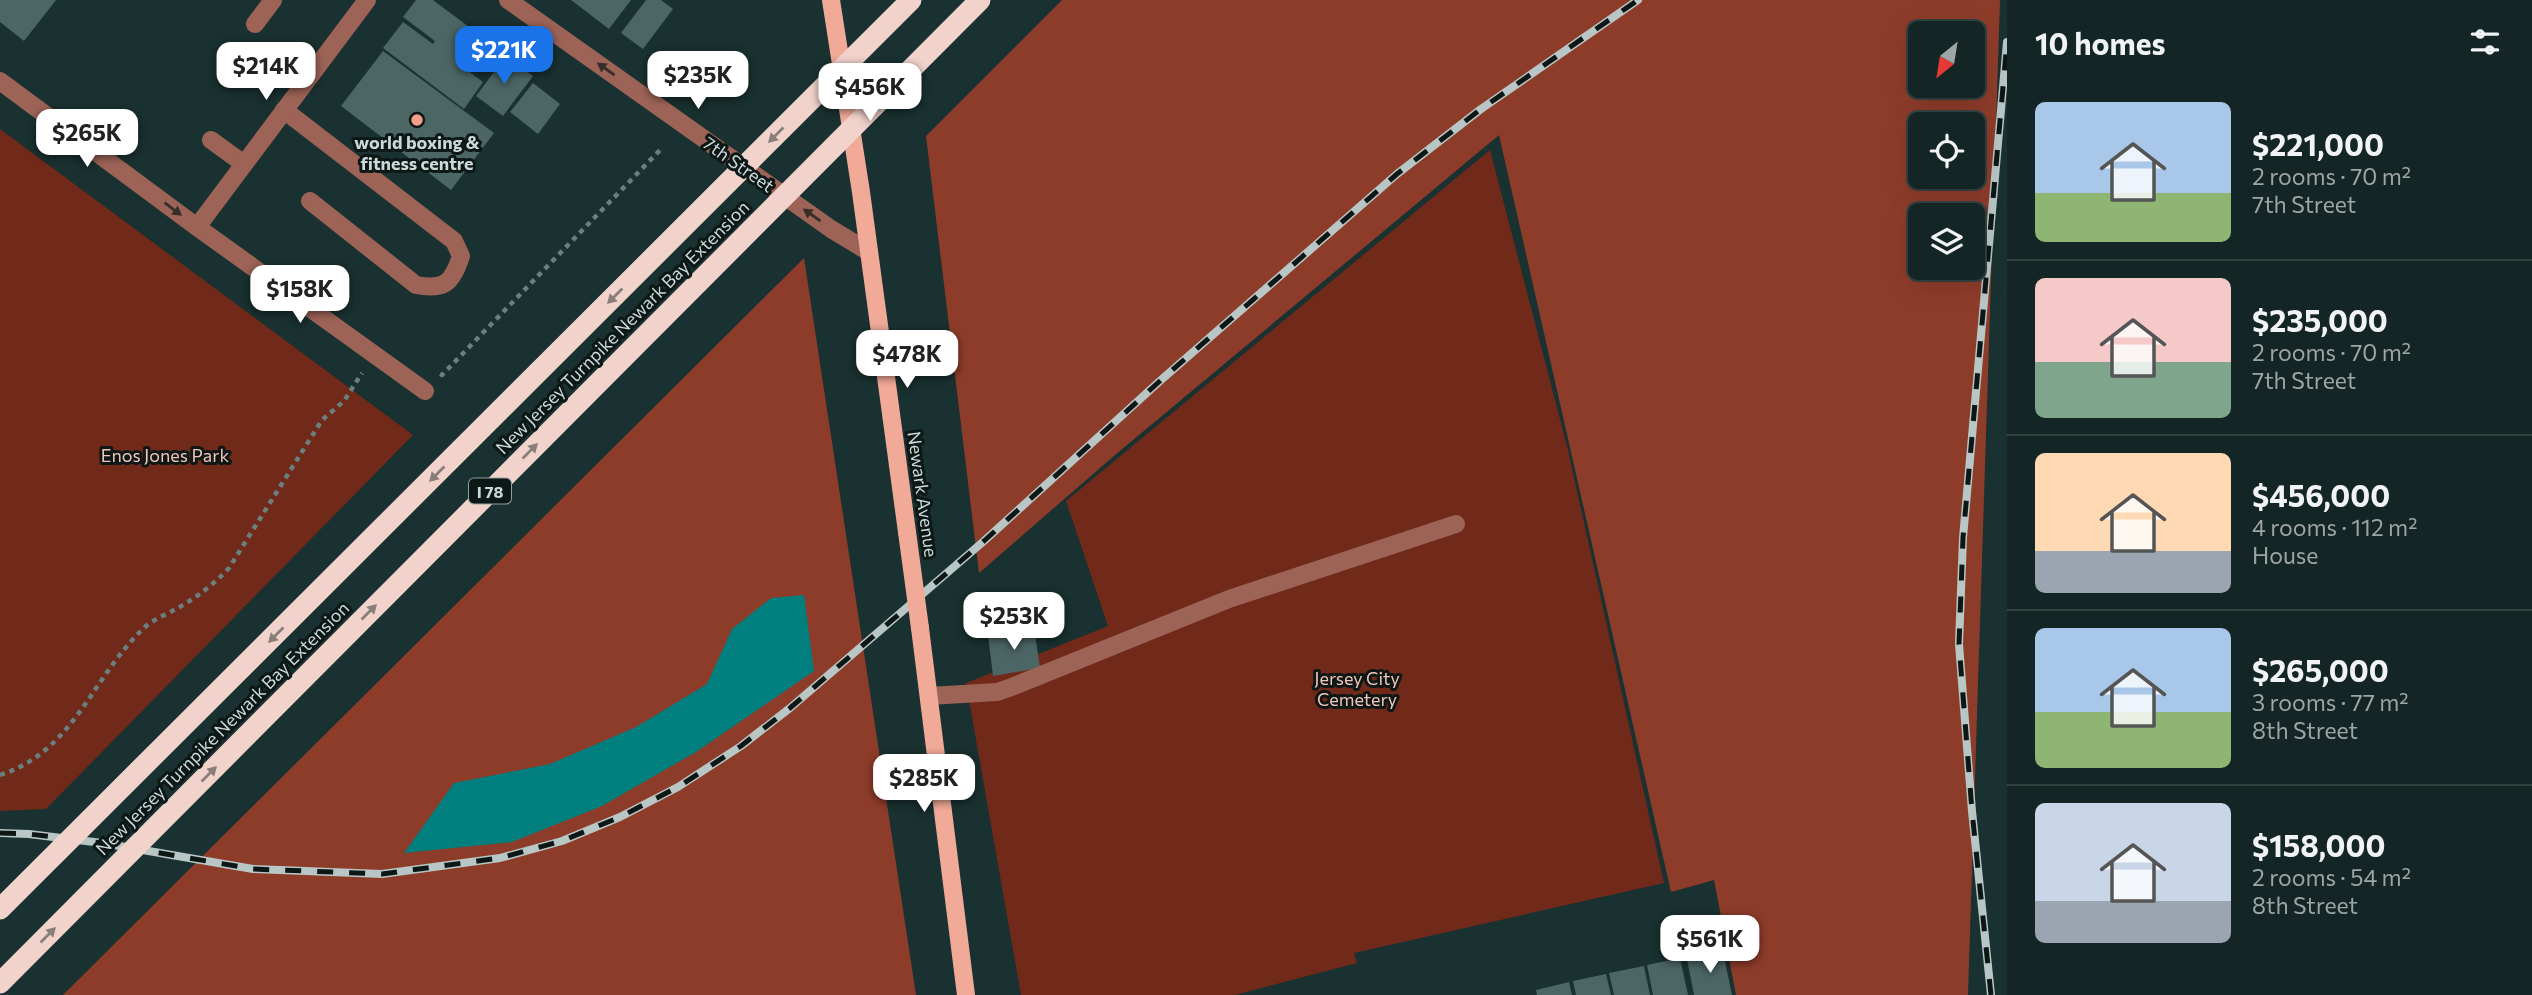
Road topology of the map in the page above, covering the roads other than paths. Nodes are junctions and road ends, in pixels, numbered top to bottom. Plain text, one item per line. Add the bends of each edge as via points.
1 (274, 0) edge
2 (367, 0) edge
3 (508, 0) edge
4 (831, 0) edge
5 (911, 0) edge
6 (980, 0) edge
7 (255, 24) dead end
8 (0, 81) edge
9 (284, 110) junction
10 (211, 140) dead end
11 (244, 164) junction
12 (310, 201) dead end
13 (197, 227) junction
14 (869, 252) junction
15 (425, 391) dead end
16 (1456, 524) dead end
17 (929, 696) junction
18 (0, 909) edge
19 (0, 983) edge
20 (966, 995) edge

1 - 7 street
2 - 9 street
14 -> 3 street, 7th Street
4 - 14 main road, Newark Avenue
5 -> 18 highway, New Jersey Turnpike Newark Bay Extension / I 78, bridge
19 -> 6 highway, New Jersey Turnpike Newark Bay Extension / I 78, bridge
8 -> 13 street
9 - 11 street
9 - 12 street via 454,241 461,256 456,272 447,283 434,288 416,285
10 - 11 street
11 - 13 street
13 - 15 street
14 - 17 main road, Newark Avenue, bridge
16 - 17 street via 1229,599 997,692
17 - 20 main road, Newark Avenue

